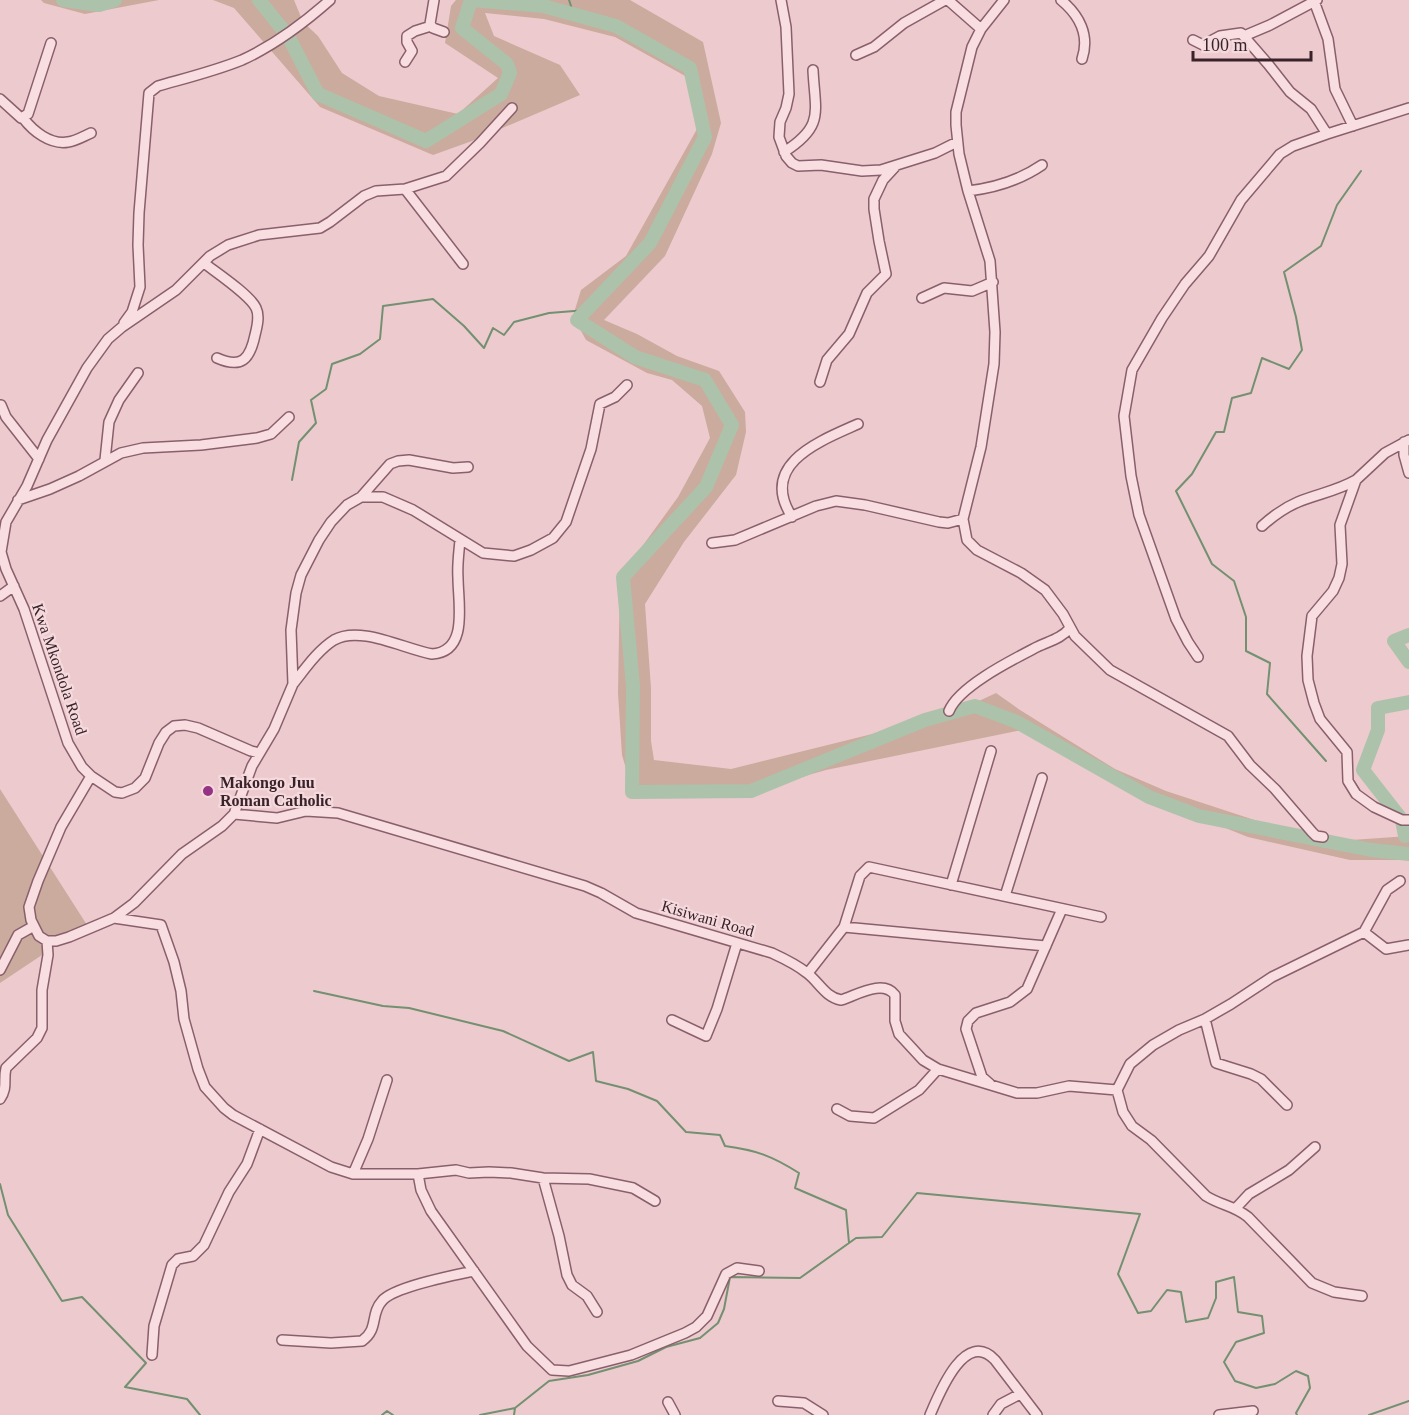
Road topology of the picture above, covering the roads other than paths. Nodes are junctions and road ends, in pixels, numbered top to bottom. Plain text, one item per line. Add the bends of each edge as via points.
1 (330, 0) edge
2 (434, 0) edge
3 (781, 0) edge
4 (947, 0) edge
5 (1004, 0) edge
6 (1061, 0) edge
7 (1316, 1) edge
8 (431, 26) junction
9 (981, 29) junction
10 (444, 32) dead end
11 (1244, 36) junction
12 (1192, 40) dead end
13 (51, 43) dead end
14 (856, 56) dead end
15 (1082, 59) dead end
16 (405, 62) dead end
17 (813, 69) dead end
18 (0, 99) edge
19 (512, 108) dead end
20 (1409, 108) edge
21 (23, 118) junction
22 (1353, 126) junction
23 (91, 133) dead end
24 (1327, 134) junction
25 (957, 142) junction
26 (784, 152) junction
27 (1042, 165) dead end
28 (895, 167) junction
29 (405, 189) junction
30 (968, 191) junction
31 (204, 263) junction
32 (463, 264) dead end
33 (993, 282) junction
34 (922, 298) dead end
35 (122, 327) junction
36 (217, 357) dead end
37 (138, 373) dead end
38 (820, 382) dead end
39 (627, 385) dead end
40 (1, 405) edge
41 (290, 417) dead end
42 (858, 424) dead end
43 (1407, 441) edge
44 (39, 459) junction
45 (105, 460) junction
46 (468, 467) dead end
47 (1409, 473) edge
48 (1356, 480) junction
49 (361, 497) junction
50 (18, 500) junction
51 (792, 517) junction
52 (963, 519) junction
53 (1262, 526) dead end
54 (460, 540) junction
55 (712, 543) dead end
56 (0, 550) edge
57 (3, 568) edge
58 (14, 586) junction
59 (0, 596) edge
60 (1070, 628) junction
61 (1198, 657) dead end
62 (293, 684) junction
63 (950, 711) dead end
64 (991, 751) dead end
65 (259, 753) junction
66 (91, 776) junction
67 (1042, 778) dead end
68 (234, 814) junction
69 (1406, 820) edge
70 (1323, 837) dead end
71 (1400, 881) dead end
72 (951, 885) junction
73 (1005, 896) junction
74 (1062, 909) junction
75 (1101, 917) dead end
76 (114, 918) junction
77 (34, 926) junction
78 (844, 927) junction
79 (1364, 932) junction
80 (47, 940) junction
81 (737, 943) junction
82 (1046, 945) junction
83 (1409, 945) edge
84 (0, 970) edge
85 (808, 973) junction
86 (1205, 1019) junction
87 (672, 1020) dead end
88 (938, 1069) junction
89 (387, 1080) dead end
90 (994, 1087) junction
91 (1117, 1090) junction
92 (0, 1099) edge
93 (1287, 1105) dead end
94 (837, 1108) dead end
95 (260, 1129) junction
96 (1315, 1147) dead end
97 (353, 1174) junction
98 (418, 1174) junction
99 (543, 1178) junction
100 (655, 1201) dead end
101 (1236, 1208) junction
102 (474, 1271) junction
103 (759, 1271) dead end
104 (1362, 1296) dead end
105 (597, 1312) dead end
106 (282, 1340) dead end
107 (152, 1355) dead end
108 (1020, 1394) junction
109 (778, 1401) dead end
110 (668, 1402) dead end
111 (1252, 1411) dead end
112 (675, 1415) edge
113 (823, 1415) edge
114 (930, 1415) edge
115 (993, 1415) edge
116 (1037, 1415) edge
117 (1219, 1415) edge

1 - 35 street via 287,34 253,54 158,86 149,93 139,213 140,287
2 - 8 street
3 - 26 street via 789,94 779,128
4 - 9 street
4 - 14 street
5 - 9 street
6 - 15 street via 1078,18 1084,32
7 - 11 street
7 - 22 street via 1328,39 1335,89
8 - 10 street
8 - 16 street via 407,36 412,51
9 - 25 street via 972,46 959,95
11 - 12 street via 1229,34 1200,45
11 - 24 street via 1290,92 1311,109
13 - 21 street via 28,114
17 - 26 street via 815,120 806,135
18 - 21 street
19 - 29 street via 453,171
20 - 22 street
21 - 23 street via 40,135 64,142
22 - 24 street
24 - 61 street via 1293,146 1265,169 1237,206 1209,256 1162,318 1132,370 1124,416 1139,515 1176,619
25 - 28 street
25 - 30 street
26 - 28 street via 798,166 862,171
27 - 30 street via 1011,182
28 - 38 street via 874,199 886,274 867,293 849,333 828,360
29 - 31 street via 364,196 320,228 259,235 228,245
29 - 32 street
30 - 33 street via 986,244
31 - 35 street via 176,290
31 - 36 street via 252,302 258,313 252,349 246,359 237,362
33 - 34 street via 972,291 944,288
33 - 52 street via 994,364 981,447
35 - 44 street via 87,368
37 - 45 street via 109,422
39 - 54 street via 600,404 585,470 566,522 553,538 514,556 483,553
40 - 44 street
41 - 45 street via 271,434 257,438 143,448
42 - 51 street via 815,443 792,463 782,493
43 - 47 street via 1404,455
43 - 48 street via 1385,453
44 - 50 street
45 - 50 street via 79,476
46 - 49 street via 398,461 390,464
48 - 53 street via 1300,501
48 - 69 street via 1340,525 1339,578 1312,616 1308,681 1320,719 1347,752 1348,781 1356,794
49 - 54 street via 383,497 397,502
49 - 62 street via 331,522 301,575 291,630
50 - 56 street via 6,522
51 - 52 street via 826,503 847,501 939,522
51 - 55 street via 735,540
52 - 60 street via 972,545 1045,590
54 - 62 street via 459,624 451,647 432,654 345,635 332,641
56 - 57 street, Kwa Mkondola Road
57 - 58 street, Kwa Mkondola Road
58 - 59 street
58 - 66 street, Kwa Mkondola Road via 62,728 82,767
60 - 63 street via 995,670 967,690
60 - 70 street via 1082,645 1110,670 1228,736 1312,832
62 - 65 street
64 - 72 street
65 - 66 street, Kwa Mkondola Road via 198,728 174,726 159,743 145,778 135,788 115,792
65 - 68 street
66 - 77 street via 61,827 38,880 29,907
67 - 73 street
68 - 76 street via 182,855
68 - 81 street, Kisiwani Road via 277,818 322,810 352,815 585,886 636,913
71 - 79 street via 1386,890
72 - 73 street
72 - 78 street via 869,867 860,876
73 - 74 street
74 - 75 street
74 - 82 street
76 - 80 street via 69,937
76 - 95 street via 161,925 174,962 189,1043 205,1087 224,1108
77 - 80 street via 39,936
77 - 84 street via 18,934
78 - 82 street
78 - 85 street
79 - 83 street via 1386,949
79 - 86 street via 1272,977
80 - 92 street via 42,1028 6,1068 6,1088
81 - 85 street, Kisiwani Road via 772,953
81 - 87 street via 706,1036
82 - 90 street via 1027,989 1010,1002 976,1013 968,1021 966,1029 982,1077
85 - 88 street, Kisiwani Road via 826,993 841,1000 884,987 892,992 899,1034
86 - 91 street via 1140,1055 1130,1064
86 - 93 street via 1216,1063 1261,1079
88 - 90 street, Kisiwani Road
88 - 94 street via 919,1090 874,1118 850,1116
89 - 97 street
90 - 91 street, Kisiwani Road via 1026,1094 1069,1086
91 - 101 street via 1132,1126 1151,1140 1206,1197
95 - 97 street via 331,1167
95 - 107 street via 248,1164 229,1192 201,1249 172,1265 154,1326
96 - 101 street via 1289,1170 1249,1194
97 - 98 street
98 - 99 street via 456,1170
98 - 102 street via 431,1211
99 - 100 street via 619,1184
99 - 105 street via 567,1275
101 - 104 street via 1312,1283 1334,1292
102 - 103 street via 527,1346 545,1365 559,1371 631,1355 685,1333 707,1316 726,1274 737,1268
102 - 106 street via 385,1298 378,1307 373,1330 362,1341
108 - 114 street via 989,1354 977,1351 963,1357 951,1371
108 - 115 street via 1001,1404
108 - 116 street
109 - 113 street via 804,1403
110 - 112 street
111 - 117 street

